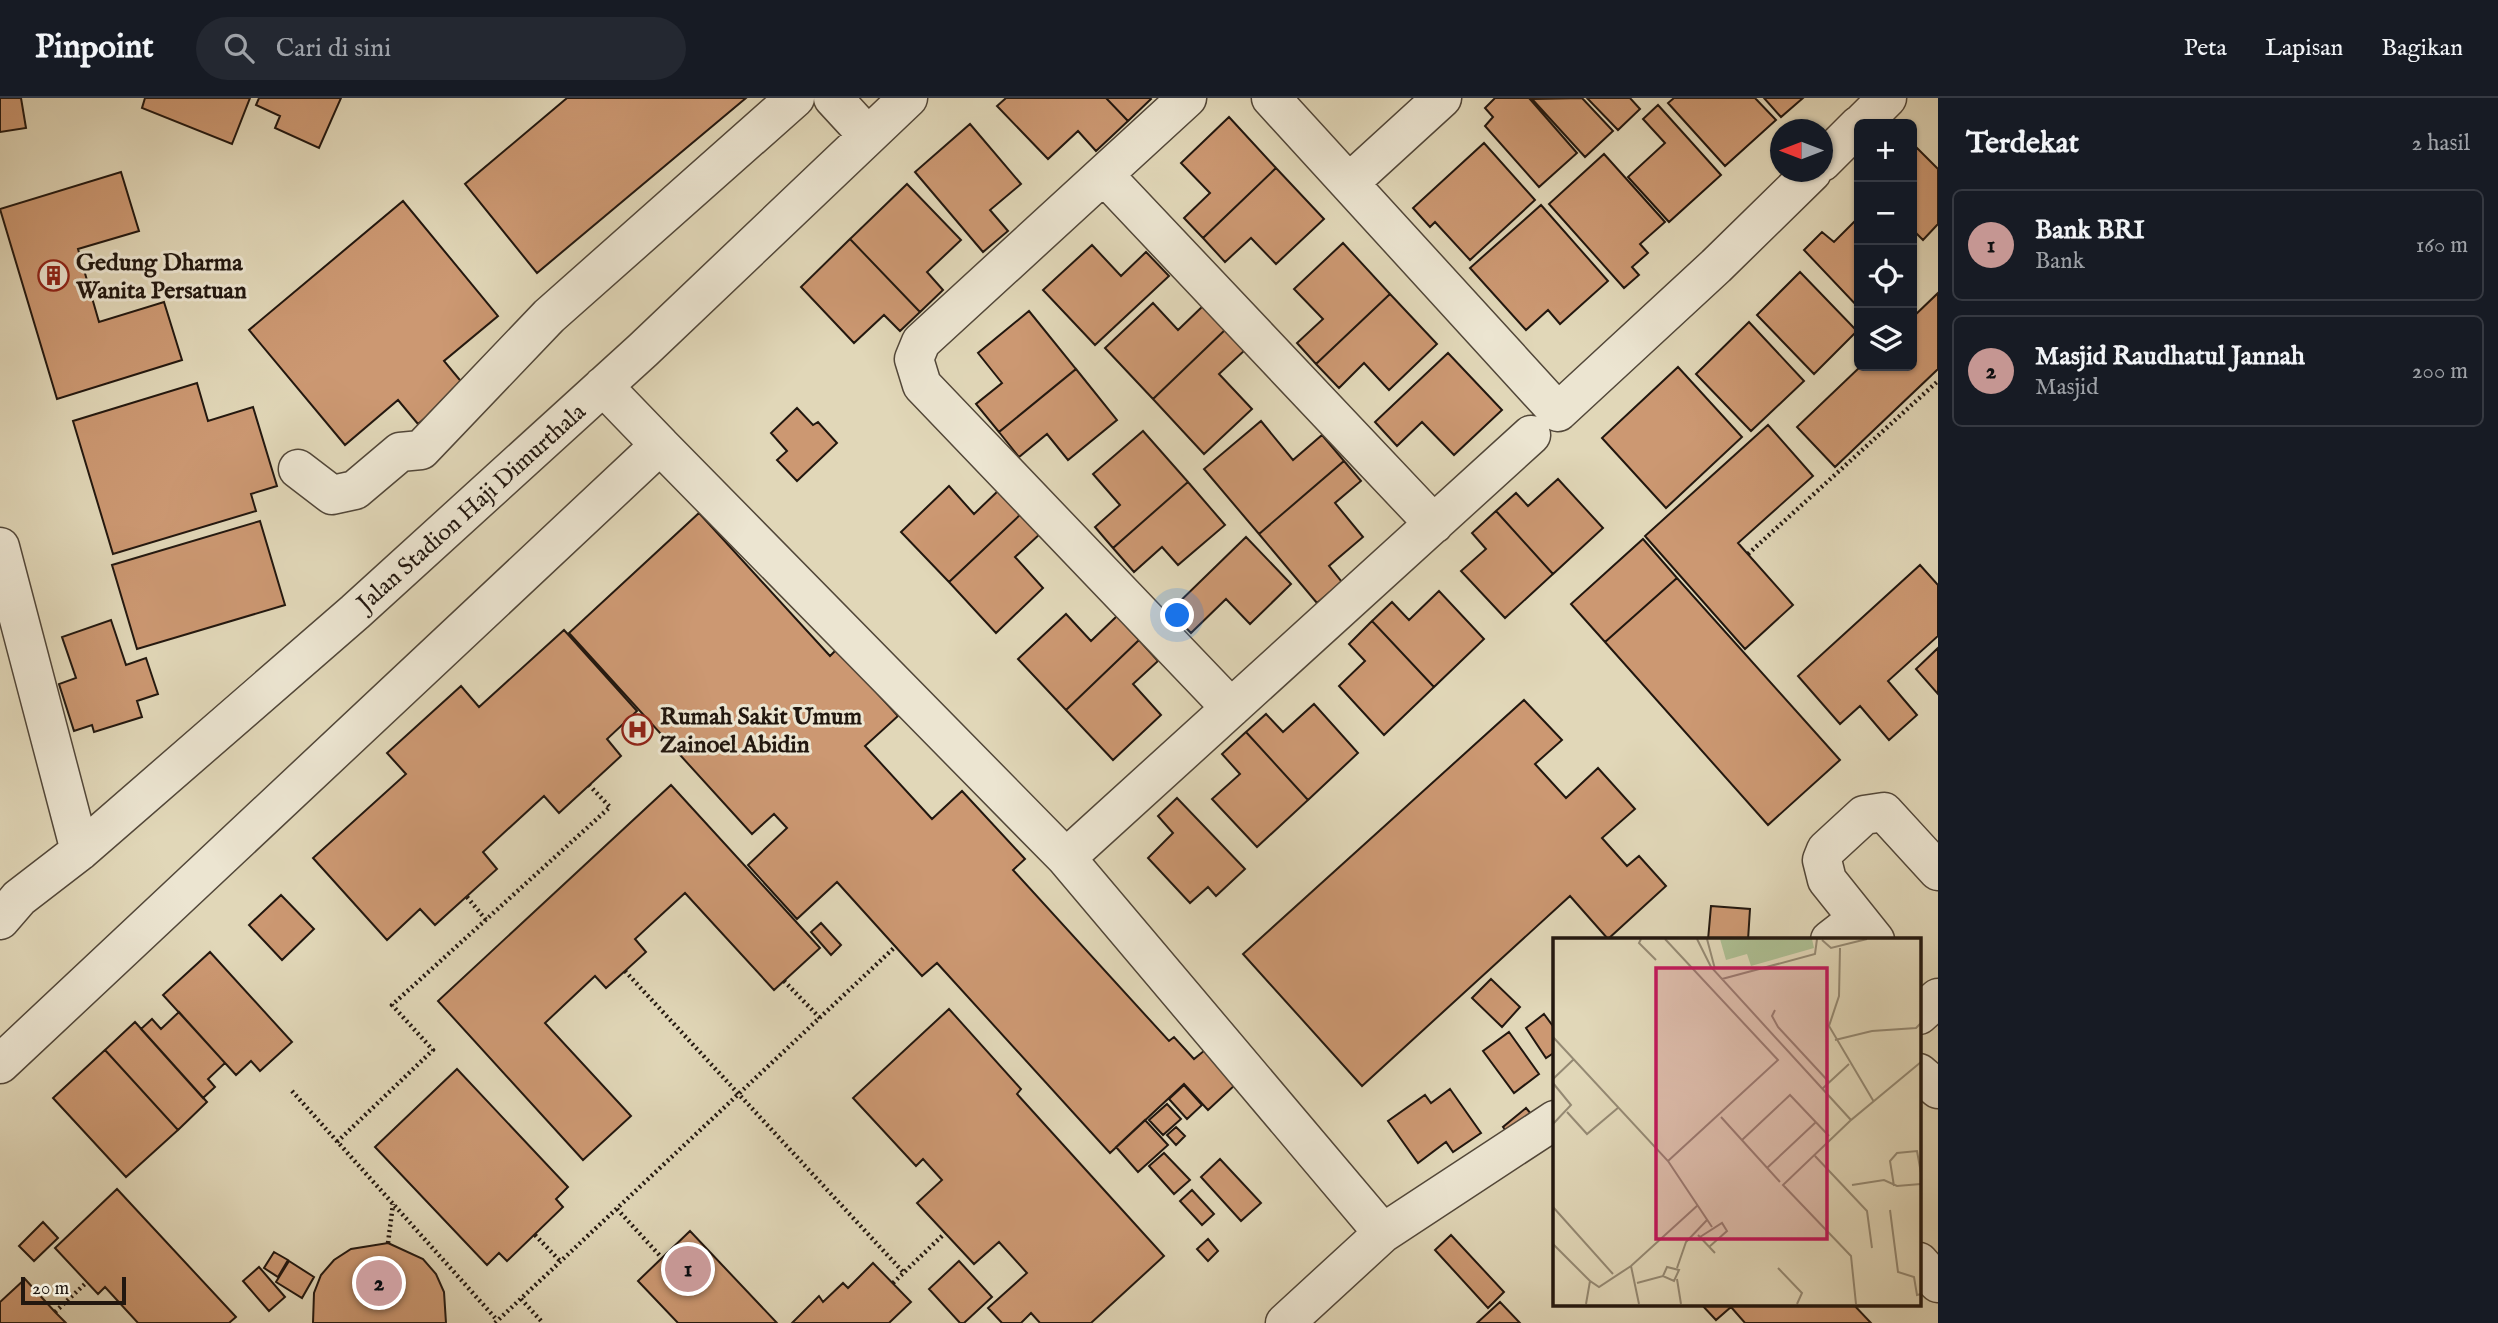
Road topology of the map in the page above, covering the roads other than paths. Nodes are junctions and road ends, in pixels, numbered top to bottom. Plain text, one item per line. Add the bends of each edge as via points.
1 (796, 98) edge
2 (833, 98) edge
3 (908, 98) edge
4 (1187, 98) edge
5 (1271, 98) edge
6 (1442, 98) edge
7 (1887, 98) edge
8 (1866, 119) edge
9 (1854, 131) edge
10 (868, 136) junction
11 (1833, 151) edge
12 (1104, 175) junction
13 (1802, 182) edge
14 (1349, 183) junction
15 (603, 386) junction
16 (1531, 435) dead end
17 (660, 445) junction
18 (298, 469) dead end
19 (1434, 524) junction
20 (0, 547) edge
21 (1231, 708) junction
22 (80, 851) junction
23 (1066, 858) junction
24 (1938, 872) edge
25 (6, 907) edge
26 (1854, 933) edge
27 (0, 1064) edge
28 (1920, 1074) edge
29 (1938, 1089) edge
30 (1553, 1121) edge
31 (1383, 1233) junction
32 (1920, 1263) edge
33 (1938, 1283) edge
34 (1285, 1323) edge

1 - 18 street via 548,316 421,450 400,452 346,494 332,495
2 - 10 street
3 - 10 street, Jalan Stadion Haji Dimurthala
4 - 12 street
5 - 14 street
6 - 14 street
7 - 8 street
9 - 11 street
10 - 15 street, Jalan Stadion Haji Dimurthala
12 - 19 street
12 - 21 street via 921,342 914,359 917,378
13 - 14 street via 1558,412
15 - 17 street
15 - 22 street, Jalan Stadion Haji Dimurthala via 355,612
16 - 19 street
17 - 23 street
17 - 27 street
19 - 21 street
20 - 22 street
21 - 23 street
22 - 25 street, Jalan Stadion Haji Dimurthala
23 - 31 street
24 - 26 street via 1892,817 1878,811 1864,815 1826,850 1822,860
28 - 29 street
30 - 31 street
31 - 34 street
32 - 33 street

